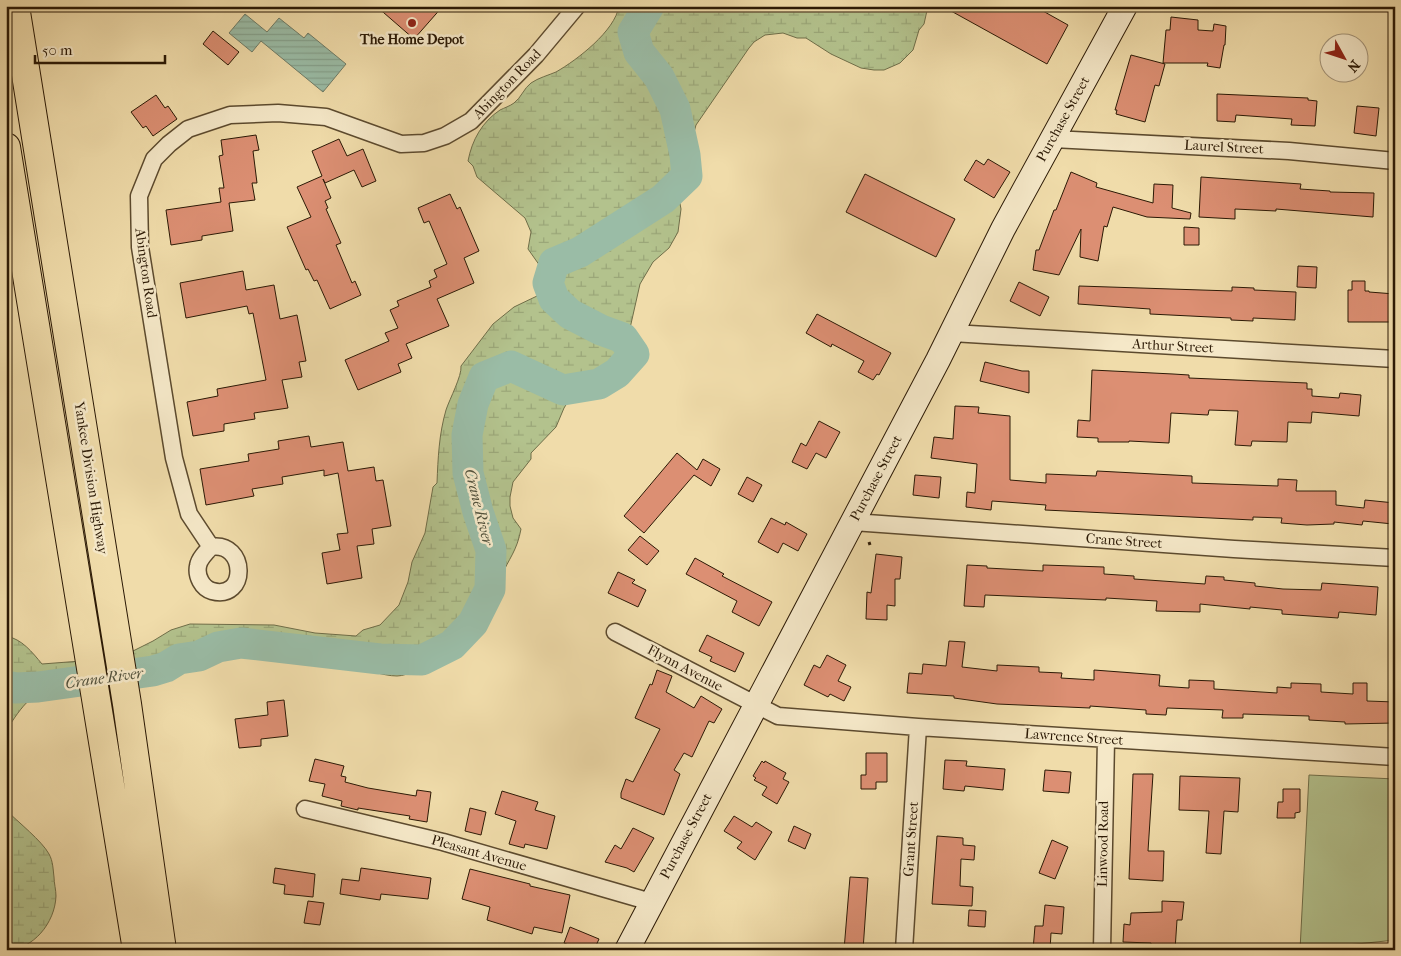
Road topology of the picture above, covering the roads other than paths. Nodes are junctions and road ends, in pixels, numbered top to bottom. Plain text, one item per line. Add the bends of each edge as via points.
1 (16, 6) edge
2 (577, 6) edge
3 (1125, 6) edge
4 (1052, 139) junction
5 (6, 147) edge
6 (1395, 160) edge
7 (952, 333) junction
8 (1395, 359) edge
9 (853, 522) junction
10 (211, 547) dead end
11 (1395, 558) edge
12 (614, 632) dead end
13 (755, 705) junction
14 (918, 727) junction
15 (1106, 739) junction
16 (1395, 757) edge
17 (306, 809) dead end
18 (122, 856) junction
19 (150, 860) junction
20 (651, 902) junction
21 (122, 950) edge
22 (137, 950) edge
23 (162, 950) edge
24 (179, 950) edge
25 (627, 950) edge
26 (904, 950) edge
27 (1102, 950) edge

1 - 19 highway, Yankee Division Highway
2 - 10 street, Abington Road via 536,55 471,121 445,136 424,143 401,144 326,117 278,112 230,115 188,129 154,159 139,196 140,247 174,458 190,514
3 - 4 street, Purchase Street
4 - 6 street, Laurel Street via 1289,150
4 - 7 street, Purchase Street
5 - 18 highway
7 - 8 street, Arthur Street
7 - 9 street, Purchase Street
9 - 11 street, Crane Street
9 - 13 street, Purchase Street
12 - 13 street, Flynn Avenue
13 - 14 street, Lawrence Street via 778,716
13 - 20 street, Purchase Street
14 - 15 street, Lawrence Street
14 - 26 street, Grant Street
15 - 16 street, Lawrence Street
15 - 27 street, Linwood Road
17 - 20 street, Pleasant Avenue via 442,842
18 - 21 highway
18 - 22 highway
19 - 23 highway, Yankee Division Highway
19 - 24 highway
20 - 25 street, Purchase Street

